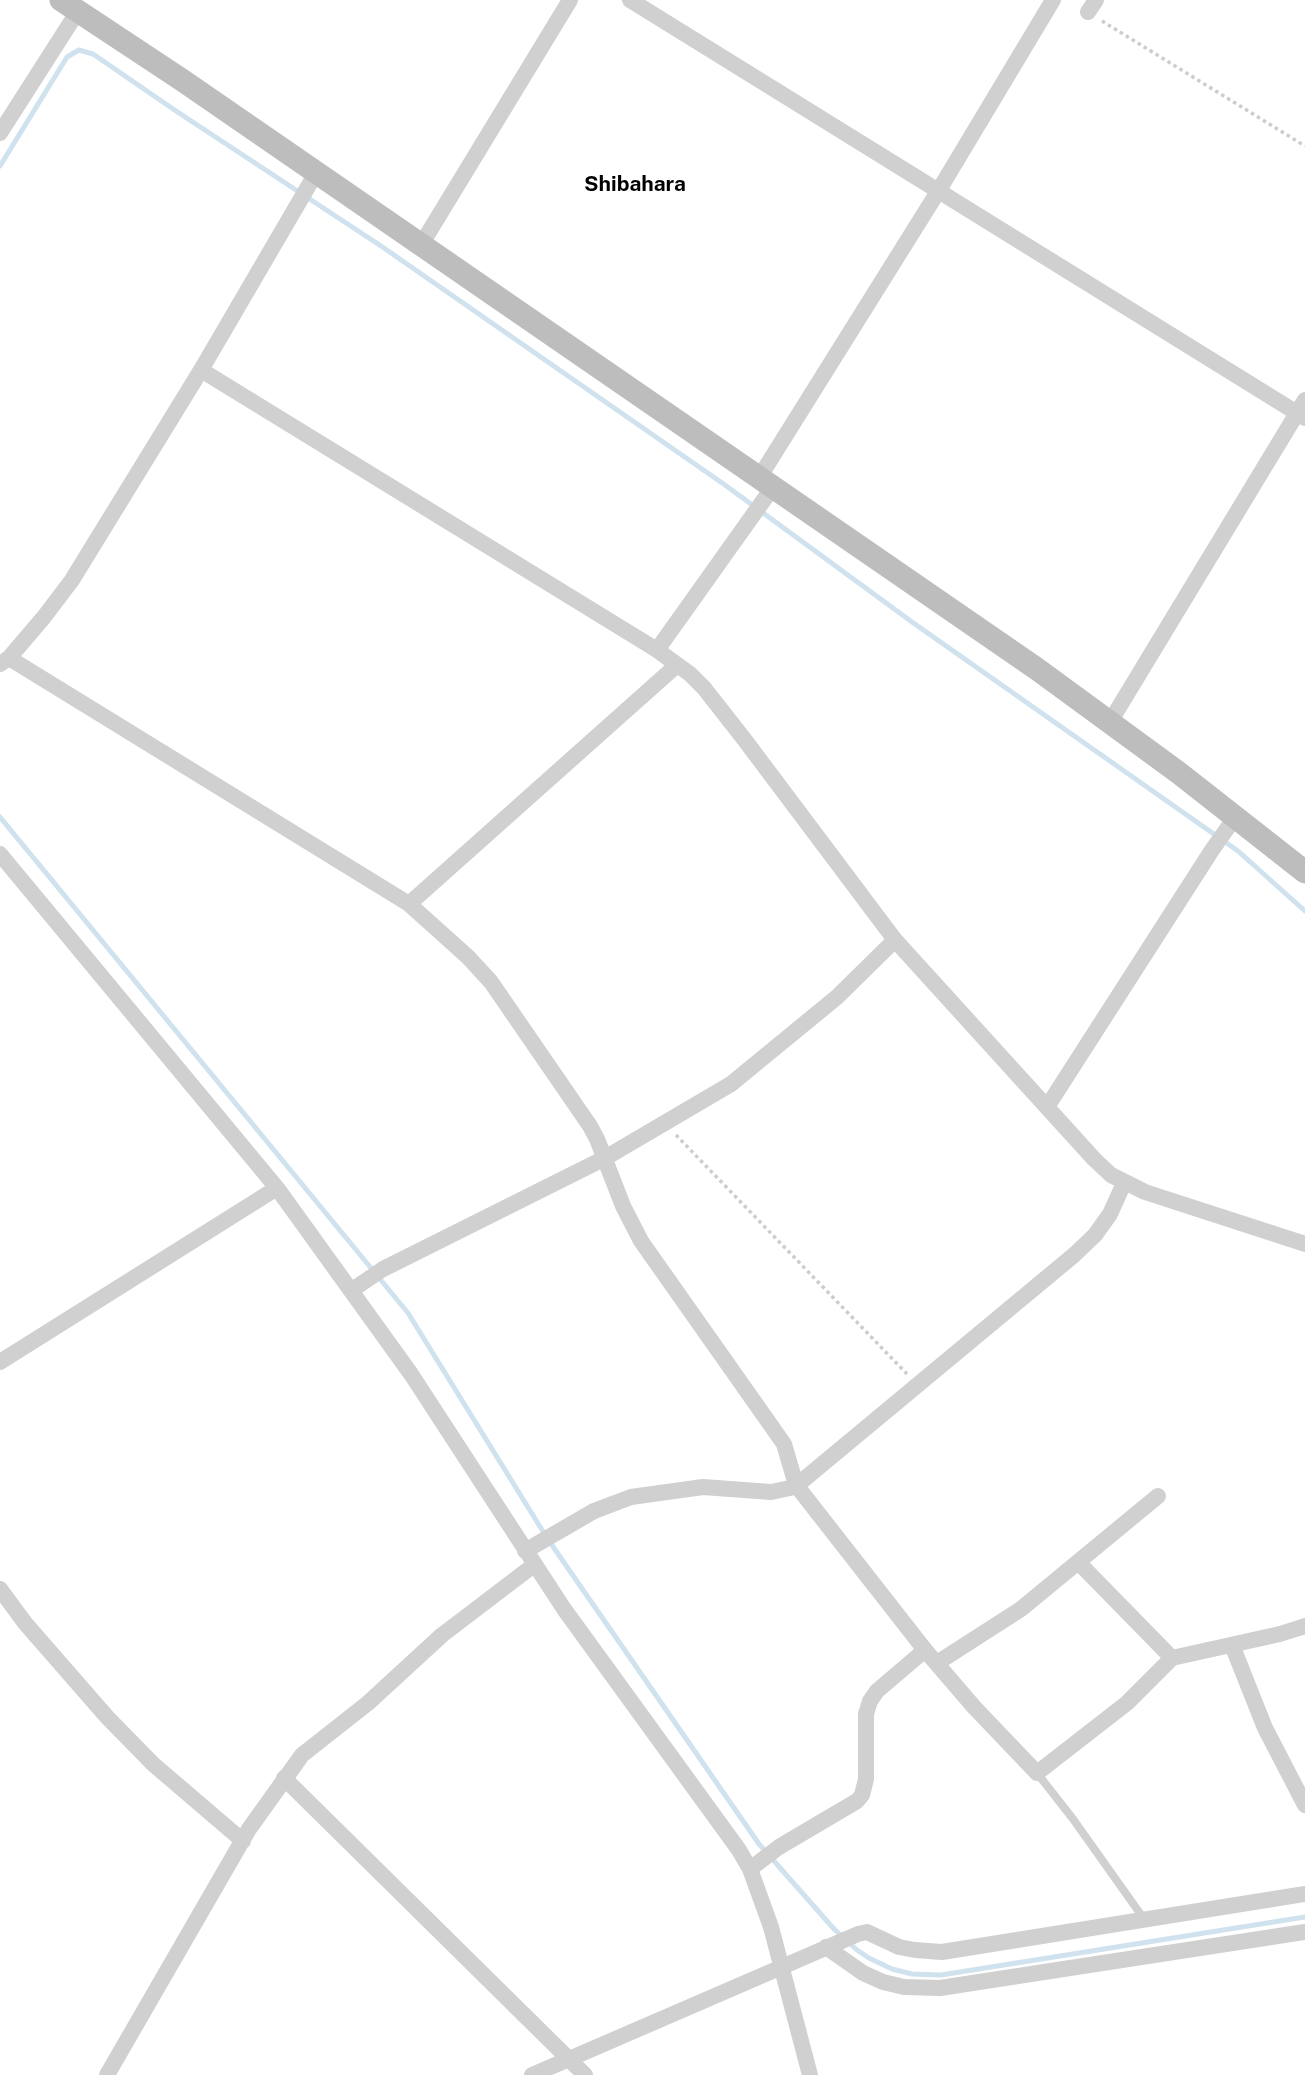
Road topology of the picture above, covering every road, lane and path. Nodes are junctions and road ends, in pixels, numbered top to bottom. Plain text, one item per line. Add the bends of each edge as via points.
1 (570, 0) edge
2 (630, 0) edge
3 (1053, 0) edge
4 (69, 6) edge
5 (1092, 6) edge
6 (0, 133) edge
7 (1305, 146) edge
8 (316, 173) junction
9 (939, 190) junction
10 (421, 245) junction
11 (201, 370) junction
12 (1302, 410) edge
13 (766, 483) junction
14 (657, 650) junction
15 (5, 661) edge
16 (677, 665) junction
17 (1110, 722) junction
18 (1230, 825) junction
19 (0, 854) edge
20 (1305, 872) edge
21 (409, 904) junction
22 (895, 940) junction
23 (1047, 1107) junction
24 (665, 1124) junction
25 (604, 1158) junction
26 (1124, 1183) junction
27 (276, 1188) junction
28 (1305, 1244) edge
29 (357, 1287) junction
30 (0, 1362) edge
31 (919, 1386) junction
32 (796, 1485) junction
33 (1158, 1496) dead end
34 (532, 1553) junction
35 (1078, 1562) junction
36 (0, 1589) edge
37 (1305, 1626) edge
38 (1232, 1645) junction
39 (925, 1650) junction
40 (1172, 1658) junction
41 (937, 1663) junction
42 (1037, 1773) junction
43 (284, 1778) junction
44 (1305, 1805) edge
45 (243, 1841) junction
46 (754, 1867) junction
47 (1305, 1894) edge
48 (1144, 1919) junction
49 (1305, 1932) edge
50 (830, 1945) junction
51 (783, 1967) junction
52 (568, 2060) junction
53 (107, 2075) edge
54 (532, 2075) edge
55 (585, 2075) edge
56 (810, 2075) edge

1 - 10 street
2 - 9 street
3 - 9 street
4 - 6 street
4 - 8 street
5 - 7 path
8 - 10 street
8 - 11 street
9 - 12 street
9 - 13 street
10 - 13 street
11 - 14 street
11 - 15 street via 72,580
12 - 17 street
13 - 14 street via 753,514
13 - 17 street
14 - 16 street
15 - 21 street
16 - 21 street
16 - 22 street via 704,688
17 - 18 street
18 - 20 street
18 - 23 street
19 - 27 street
21 - 25 street via 491,982 590,1126
22 - 23 street
22 - 24 street via 837,997 731,1084
23 - 26 street via 1094,1159
24 - 25 street
24 - 31 path
25 - 29 street via 383,1269
25 - 32 street via 636,1233 784,1444
26 - 28 street
26 - 31 street via 1095,1235
27 - 29 street
27 - 30 street
29 - 34 street
31 - 32 street
32 - 34 street via 771,1492 703,1487 648,1494 594,1511 559,1530
32 - 39 street
33 - 35 street
34 - 43 street via 368,1703 302,1755
34 - 46 street
35 - 40 street
35 - 41 street via 1021,1609
36 - 45 street via 107,1717 153,1764
37 - 38 street
38 - 40 street
38 - 44 street via 1265,1728
39 - 41 street
39 - 46 street via 870,1701 862,1795
40 - 42 street via 1127,1703
41 - 42 street
42 - 48 lane
43 - 45 street
43 - 52 street
45 - 53 street
46 - 51 street
47 - 48 street
48 - 50 street via 942,1952 900,1947 867,1933
49 - 50 street via 931,1988 883,1982 863,1973
50 - 51 street
51 - 52 street
51 - 56 street
52 - 54 street
52 - 55 street

